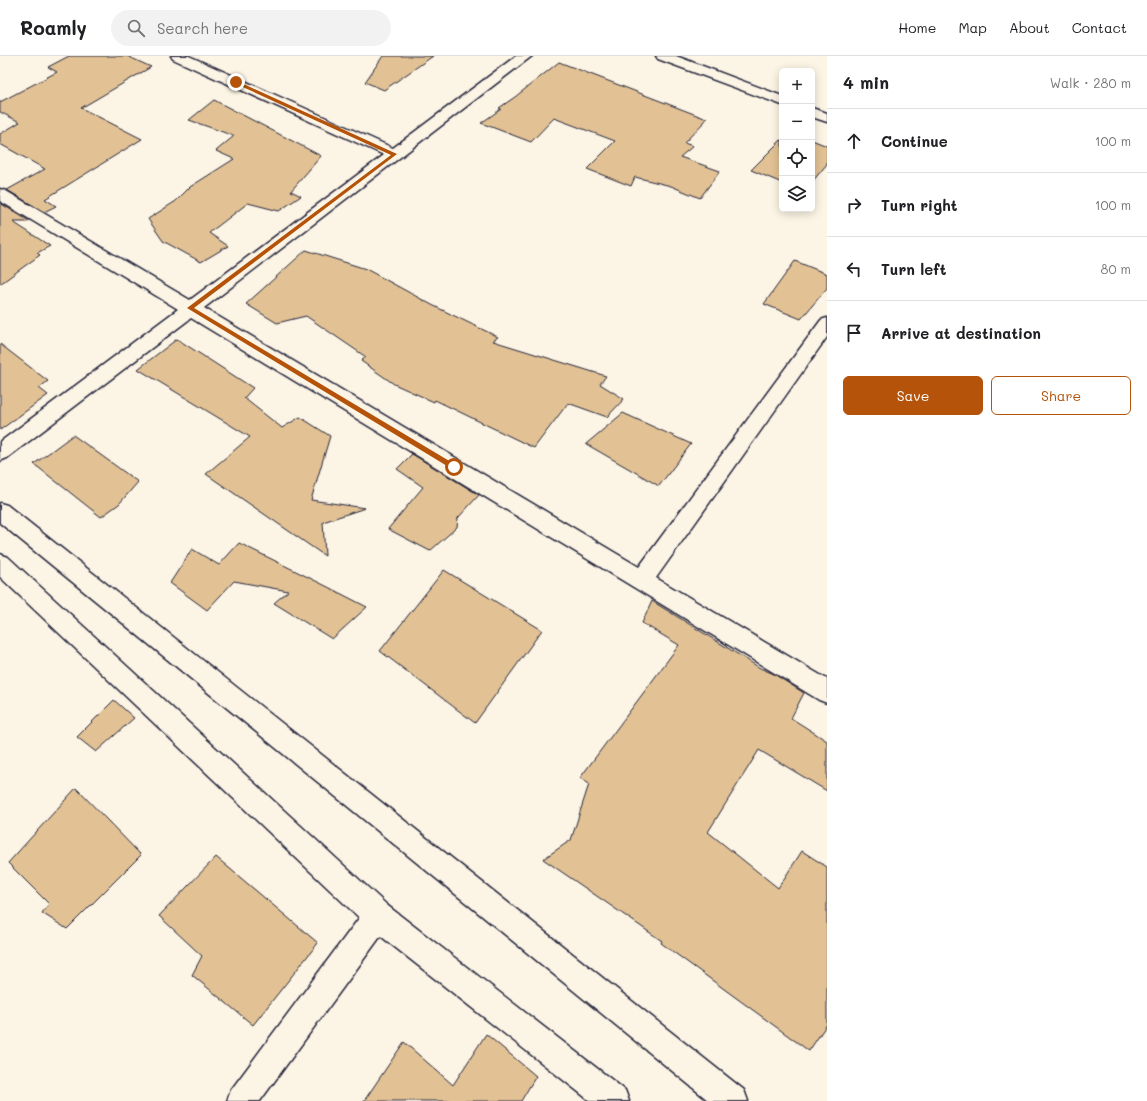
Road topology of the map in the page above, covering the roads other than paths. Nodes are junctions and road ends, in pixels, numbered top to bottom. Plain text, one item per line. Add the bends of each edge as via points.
1 (178, 56) edge
2 (525, 56) edge
3 (662, 56) edge
4 (695, 56) edge
5 (779, 88) edge
6 (779, 100) edge
7 (815, 101) edge
8 (827, 106) edge
9 (815, 113) edge
10 (827, 118) edge
11 (394, 154) junction
12 (0, 194) edge
13 (190, 308) junction
14 (827, 324) edge
15 (0, 453) edge
16 (0, 511) edge
17 (0, 563) edge
18 (642, 580) junction
19 (827, 692) edge
20 (378, 916) junction
21 (242, 1101) edge
22 (614, 1101) edge
23 (733, 1101) edge

1 - 11 street
2 - 11 street
3 - 6 street
4 - 5 street
7 - 8 street
9 - 10 street
11 - 13 street
12 - 13 street
13 - 15 street
13 - 18 street
14 - 18 street
16 - 23 street
17 - 20 street
18 - 19 street
20 - 21 street
20 - 22 street

